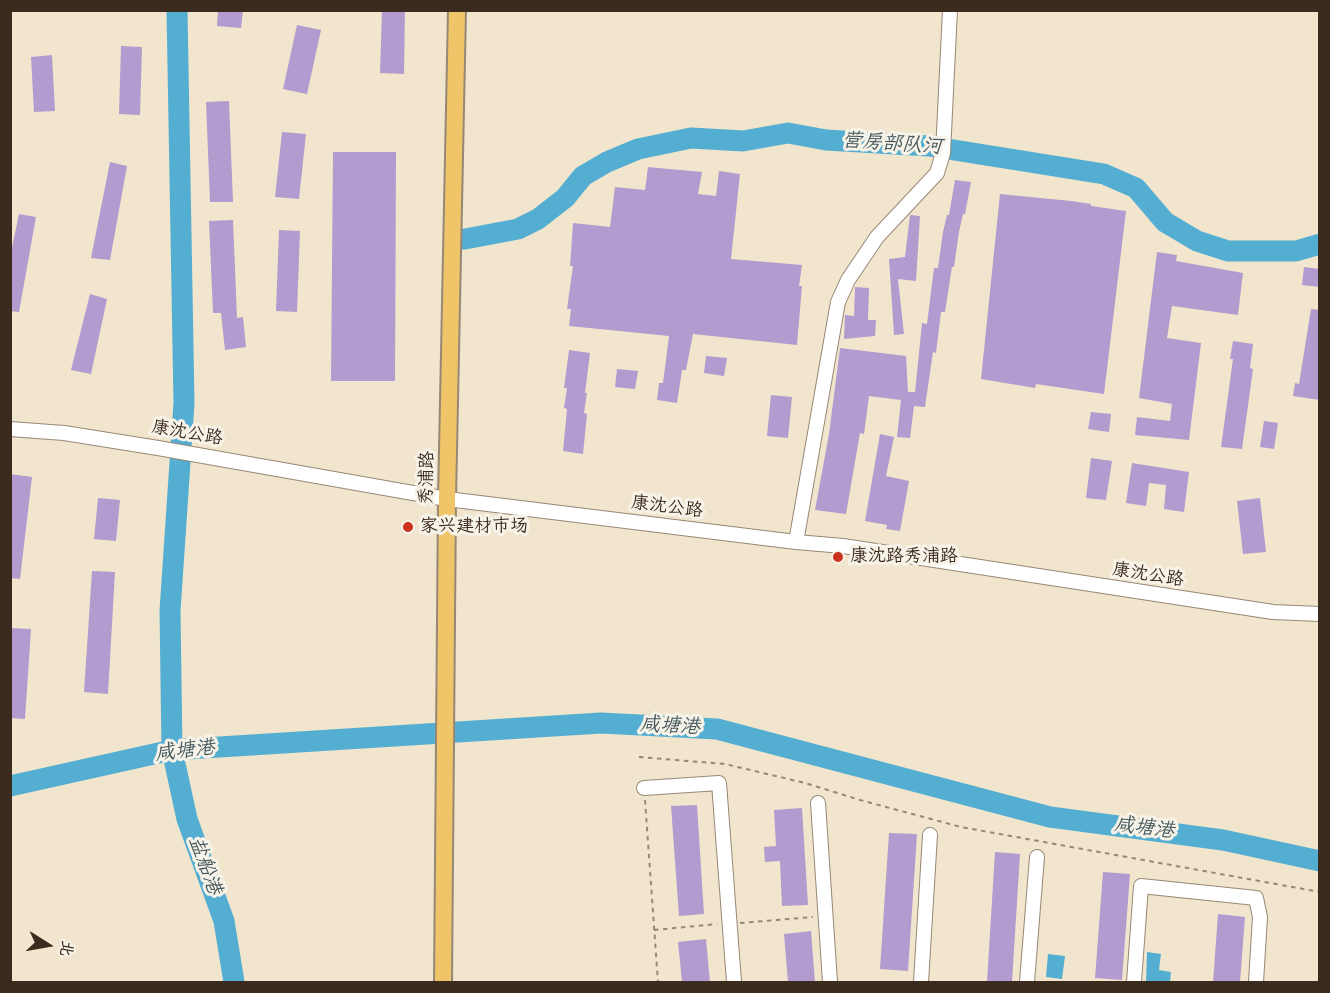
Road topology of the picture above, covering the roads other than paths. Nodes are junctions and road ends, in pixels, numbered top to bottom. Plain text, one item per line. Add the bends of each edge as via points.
1 (457, 10) edge
2 (950, 10) edge
3 (10, 429) edge
4 (447, 499) junction
5 (796, 542) junction
6 (1320, 614) edge
7 (644, 788) road end
8 (818, 803) dead end
9 (930, 836) dead end
10 (1037, 857) dead end
11 (443, 982) edge
12 (734, 982) edge
13 (830, 982) edge
14 (921, 982) edge
15 (1028, 982) edge
16 (1134, 982) edge
17 (1256, 982) edge

1 - 4 main road, 秀浦路
2 - 5 street via 943,147 937,173 877,237 838,302
3 - 4 street, 康沈公路 via 158,447
4 - 5 street, 康沈公路
4 - 11 main road, 秀浦路
5 - 6 street, 康沈公路 via 1273,612
7 - 12 street via 719,783
8 - 13 street
9 - 14 street
10 - 15 street
16 - 17 street via 1141,886 1256,898 1260,917

